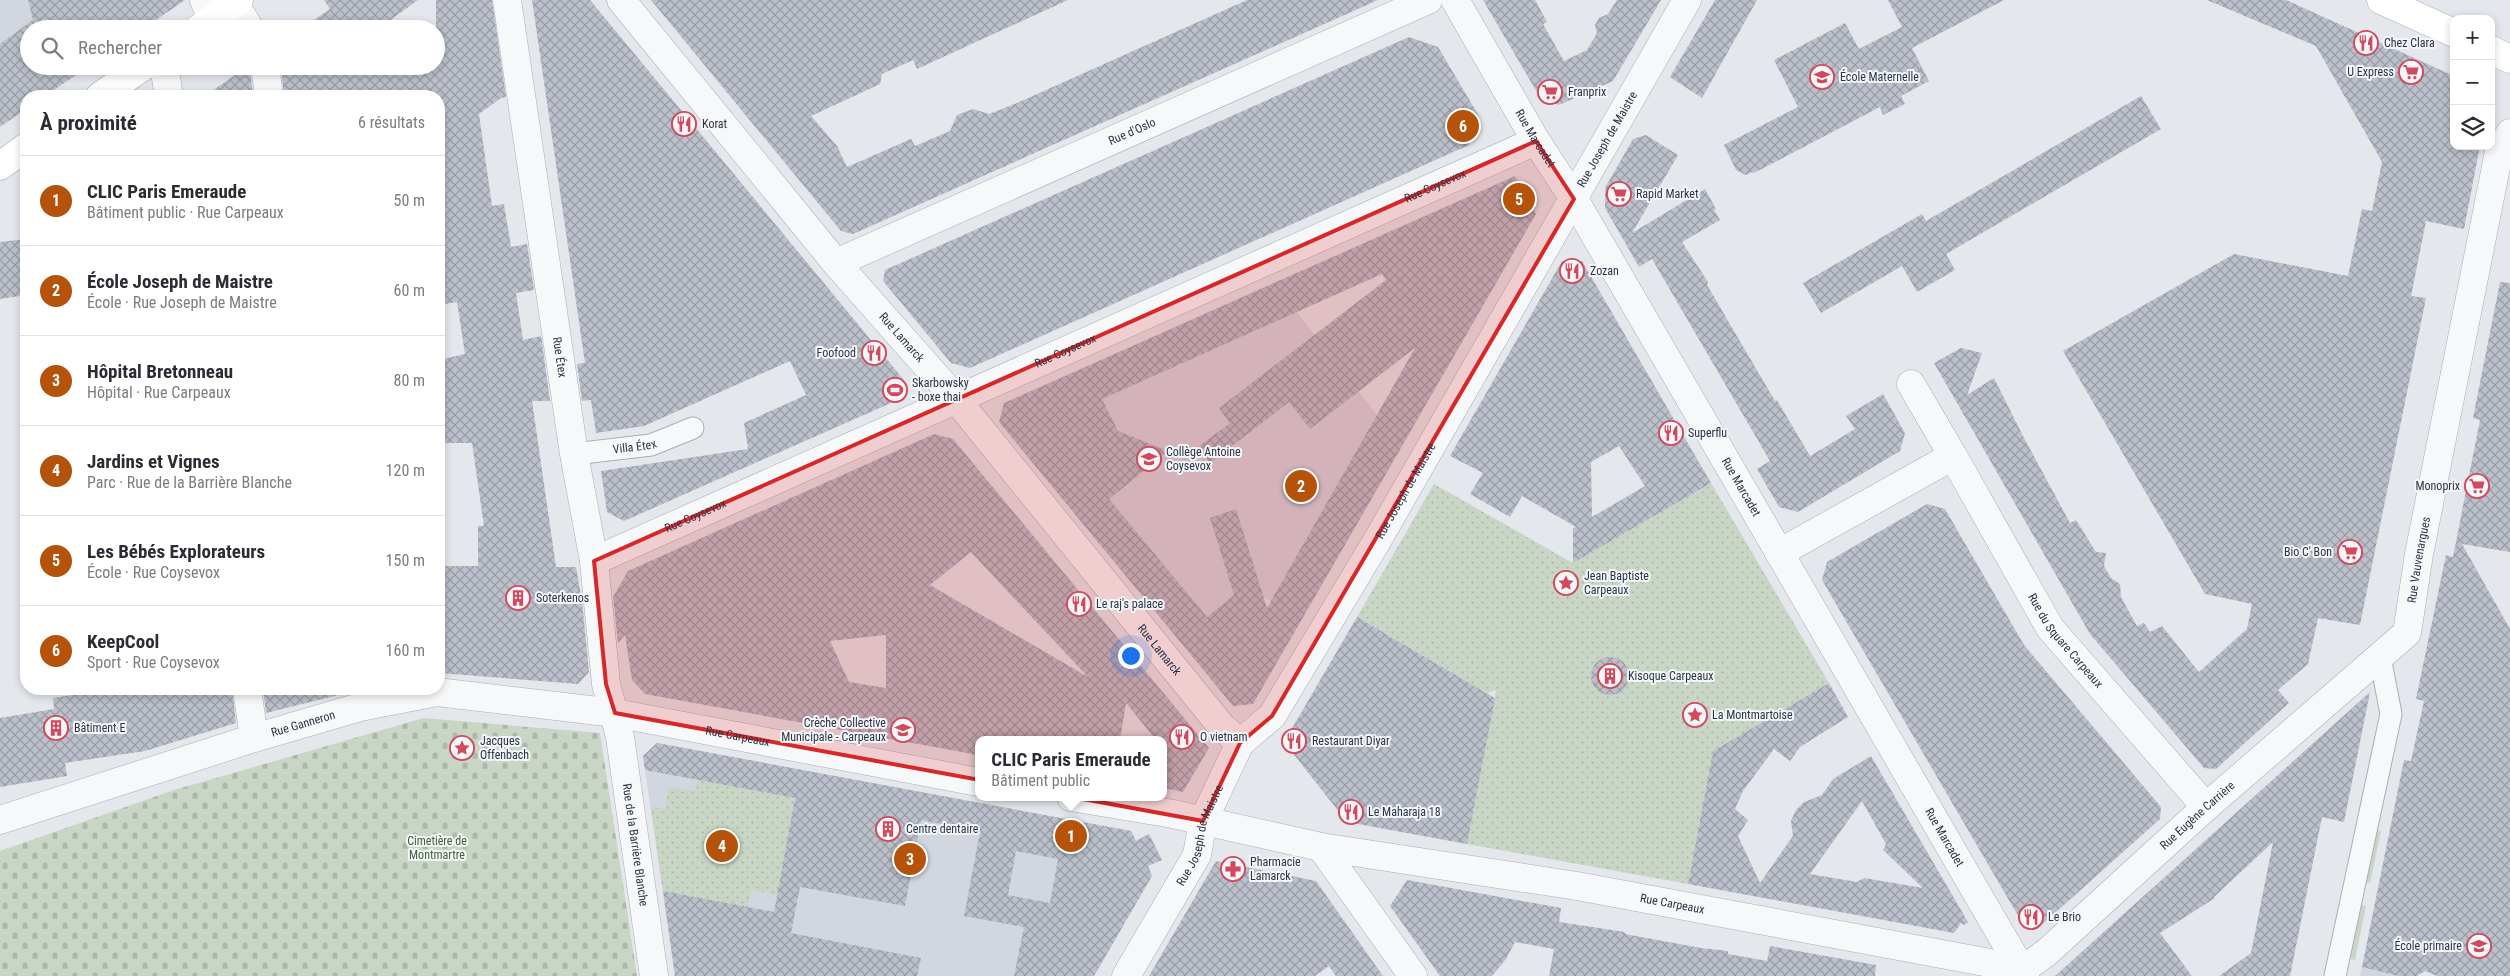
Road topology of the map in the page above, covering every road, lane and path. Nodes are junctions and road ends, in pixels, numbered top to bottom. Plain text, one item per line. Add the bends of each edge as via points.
1 (507, 0) edge
2 (621, 0) edge
3 (1428, 0) edge
4 (1455, 0) edge
5 (1687, 0) edge
6 (2380, 0) edge
7 (237, 2) edge
8 (204, 16) edge
9 (246, 20) edge
10 (2450, 31) edge
11 (2495, 52) edge
12 (2510, 59) edge
13 (131, 75) edge
14 (166, 75) edge
15 (266, 75) edge
16 (109, 90) edge
17 (168, 90) edge
18 (268, 90) edge
19 (2510, 133) edge
20 (1536, 141) junction
21 (20, 152) edge
22 (0, 166) edge
23 (1574, 199) junction
24 (836, 263) junction
25 (1911, 384) dead end
26 (956, 399) junction
27 (693, 428) dead end
28 (574, 454) junction
29 (1953, 456) junction
30 (1779, 553) junction
31 (594, 561) junction
32 (2380, 657) junction
33 (445, 693) edge
34 (248, 695) edge
35 (397, 695) edge
36 (358, 698) edge
37 (615, 713) junction
38 (254, 738) junction
39 (1240, 742) junction
40 (975, 781) edge
41 (1093, 801) edge
42 (2206, 807) junction
43 (0, 820) edge
44 (1203, 821) junction
45 (1321, 847) junction
46 (2020, 974) edge
47 (654, 976) edge
48 (1126, 976) edge
49 (1413, 976) edge
50 (2336, 976) edge

1 - 28 street, Rue Étex
2 - 24 street, Rue Lamarck
3 - 24 street, Rue d'Oslo
4 - 20 street, Rue Marcadet
5 - 23 street, Rue Joseph de Maistre
6 - 10 main road
7 - 8 main road
7 - 9 street
11 - 12 main road
13 - 16 main road
14 - 17 street
15 - 18 street
19 - 32 street, Rue Vauvenargues via 2499,152 2419,554 2407,633
20 - 23 street, Rue Marcadet
20 - 26 street, Rue Coysevox
21 - 22 main road
23 - 30 street, Rue Marcadet
23 - 39 street, Rue Joseph de Maistre via 1378,540 1272,716
24 - 26 street, Rue Lamarck
25 - 29 street, Rue du Square Carpeaux
26 - 31 street, Rue Coysevox
26 - 39 street, Rue Lamarck via 1222,727
27 - 28 street, Villa Étex via 651,445
28 - 31 street, Rue Étex
29 - 30 street
29 - 42 street, Rue du Square Carpeaux via 2050,628
30 - 46 street, Rue Marcadet
31 - 37 street, Rue Étex via 606,684
32 - 42 street, Rue Eugène Carrière
32 - 50 street via 2391,714
33 - 37 street, Rue Ganneron
34 - 38 street
35 - 36 street, Rue Ganneron
36 - 38 street, Rue Ganneron
37 - 40 street, Rue Carpeaux
37 - 47 street, Rue de la Barrière Blanche
38 - 43 street, Rue Ganneron
39 - 44 street, Rue Joseph de Maistre
41 - 44 street
42 - 46 street, Rue Eugène Carrière
44 - 45 street, Rue Carpeaux
44 - 48 street, Rue Joseph de Maistre via 1197,855
45 - 46 street, Rue Carpeaux via 1548,881
45 - 49 street

